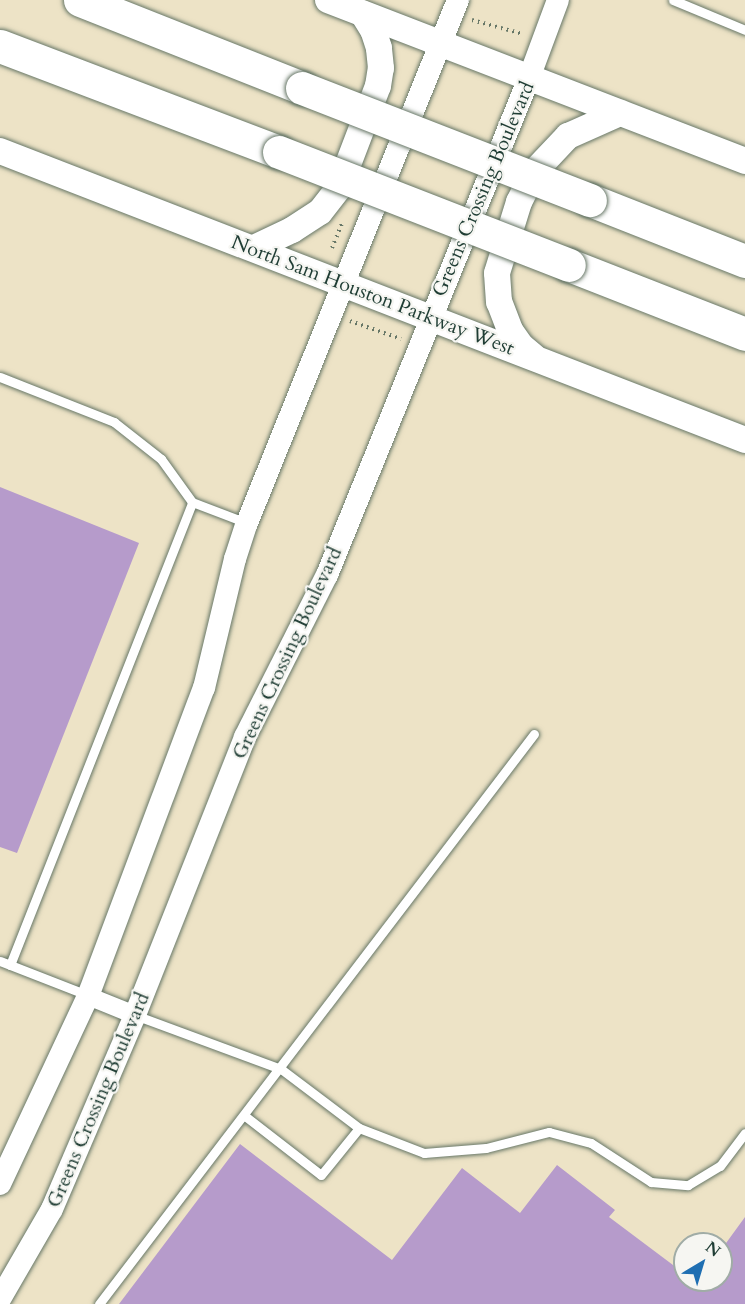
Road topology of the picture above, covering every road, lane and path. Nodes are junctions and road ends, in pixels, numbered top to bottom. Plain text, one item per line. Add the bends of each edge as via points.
1 (80, 0) edge
2 (328, 0) edge
3 (458, 0) edge
4 (558, 0) edge
5 (673, 0) edge
6 (363, 14) junction
7 (470, 20) dead end
8 (745, 30) edge
9 (532, 37) dead end
10 (441, 45) junction
11 (0, 46) edge
12 (529, 78) junction
13 (620, 113) junction
14 (0, 151) edge
15 (745, 161) edge
16 (254, 248) junction
17 (745, 261) edge
18 (611, 281) junction
19 (345, 284) junction
20 (341, 317) dead end
21 (430, 317) junction
22 (745, 334) edge
23 (401, 339) dead end
24 (745, 352) edge
25 (536, 359) junction
26 (0, 377) edge
27 (745, 440) edge
28 (192, 502) junction
29 (247, 523) junction
30 (534, 734) dead end
31 (0, 961) edge
32 (10, 965) junction
33 (88, 996) junction
34 (135, 1015) junction
35 (281, 1069) junction
36 (245, 1116) junction
37 (359, 1128) junction
38 (745, 1133) edge
39 (0, 1184) edge
40 (0, 1299) edge
41 (99, 1304) edge

1 - 17 highway, bridge
2 - 6 main road
3 - 10 street
4 - 12 street, Greens Crossing Boulevard
5 - 8 lane
6 - 10 main road
6 - 16 main road via 379,48 380,77 339,188 320,212
7 - 9 path
10 - 12 main road
10 - 19 street
11 - 18 highway, bridge
12 - 13 main road
12 - 21 street, Greens Crossing Boulevard
13 - 15 main road
13 - 25 main road via 568,136 534,172 519,202 496,273 499,302 510,330
14 - 16 main road, North Sam Houston Parkway West
16 - 19 main road, North Sam Houston Parkway West
18 - 22 highway
18 - 24 highway
19 - 21 main road, North Sam Houston Parkway West
19 - 29 street
20 - 23 path
21 - 25 main road, North Sam Houston Parkway West
21 - 34 street, Greens Crossing Boulevard via 327,575 246,737
25 - 27 main road, North Sam Houston Parkway West
26 - 28 lane via 114,422 161,459
28 - 29 lane
28 - 32 lane
29 - 33 street via 204,688
30 - 35 lane
31 - 32 lane
32 - 33 lane
33 - 34 street
33 - 39 street
34 - 35 lane
34 - 40 street, Greens Crossing Boulevard via 52,1209
35 - 36 lane
35 - 37 lane
36 - 37 lane via 321,1175
36 - 41 lane
37 - 38 lane via 424,1153 486,1148 549,1132 591,1143 651,1182 688,1185 720,1166

